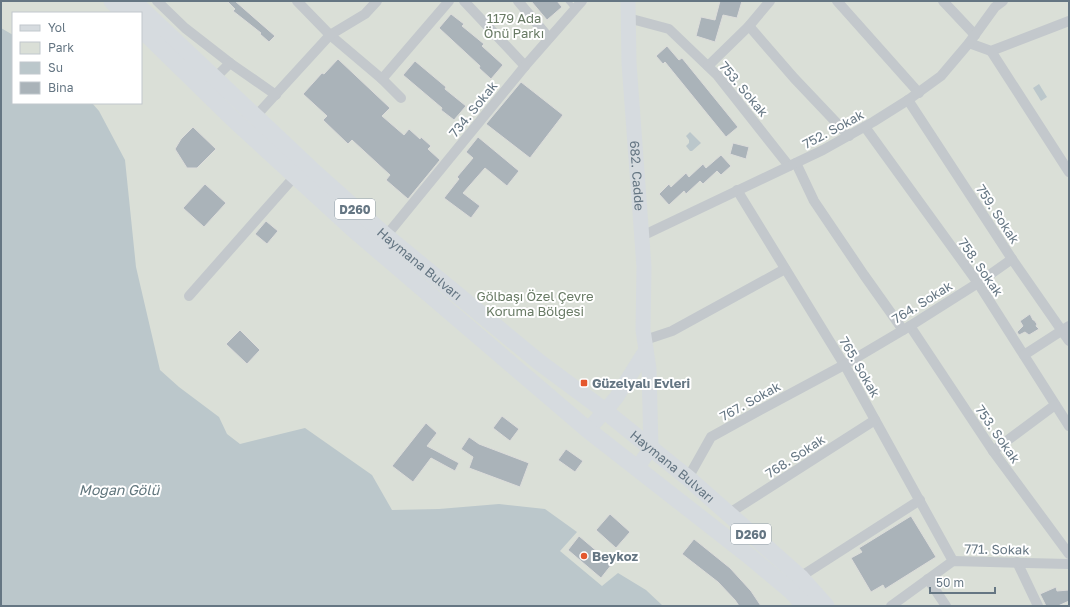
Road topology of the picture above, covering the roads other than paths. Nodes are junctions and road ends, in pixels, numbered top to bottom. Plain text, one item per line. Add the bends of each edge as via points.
1 (112, 1) edge
2 (133, 1) edge
3 (157, 1) edge
4 (297, 1) edge
5 (377, 1) edge
6 (449, 1) edge
7 (464, 1) edge
8 (518, 1) edge
9 (568, 1) edge
10 (582, 1) edge
11 (628, 1) edge
12 (770, 1) edge
13 (837, 1) edge
14 (943, 1) edge
15 (1003, 1) edge
16 (575, 9) junction
17 (123, 12) edge
18 (628, 18) junction
19 (1069, 21) edge
20 (749, 26) junction
21 (142, 30) edge
22 (330, 35) junction
23 (549, 38) junction
24 (972, 39) junction
25 (991, 51) junction
26 (230, 63) junction
27 (525, 66) junction
28 (708, 66) junction
29 (214, 79) junction
30 (382, 79) junction
31 (919, 92) junction
32 (276, 95) junction
33 (401, 98) dead end
34 (908, 100) junction
35 (255, 117) junction
36 (865, 127) junction
37 (849, 136) junction
38 (792, 164) junction
39 (1069, 172) edge
40 (295, 176) junction
41 (737, 190) junction
42 (386, 236) junction
43 (642, 236) junction
44 (1012, 259) junction
45 (785, 269) junction
46 (978, 283) junction
47 (189, 296) dead end
48 (906, 328) junction
49 (1065, 328) edge
50 (1069, 341) edge
51 (646, 345) junction
52 (1024, 355) junction
53 (844, 365) junction
54 (1055, 405) junction
55 (605, 411) junction
56 (875, 420) junction
57 (1069, 426) edge
58 (588, 430) junction
59 (651, 448) junction
60 (992, 451) junction
61 (637, 468) junction
62 (688, 478) junction
63 (920, 500) junction
64 (728, 514) junction
65 (1069, 554) edge
66 (953, 561) junction
67 (1017, 562) junction
68 (1069, 564) edge
69 (800, 577) junction
70 (928, 579) junction
71 (805, 606) edge
72 (826, 606) edge
73 (891, 606) edge
74 (946, 606) edge
75 (1038, 606) edge

1 - 17 highway
2 - 29 highway, Haymana Bulvarı / D260
3 - 26 street via 185,28
4 - 22 street
5 - 22 street via 365,14
6 - 30 street
7 - 27 street
8 - 23 street
9 - 16 lane
10 - 16 street, 734. Sokak
11 - 18 main road, 682. Cadde
12 - 20 street
13 - 31 street
14 - 24 street
15 - 24 street, 752. Sokak via 995,7
16 - 23 street, 734. Sokak
18 - 28 street, 753. Sokak via 669,29
18 - 43 main road, 682. Cadde
19 - 25 street
20 - 28 street
20 - 37 street
21 - 40 highway, Haymana Bulvarı / D260
22 - 30 street
22 - 32 street
23 - 27 street, 734. Sokak
24 - 25 street
24 - 31 street, 752. Sokak via 941,76
25 - 39 street
26 - 29 street
26 - 32 street
27 - 42 street, 734. Sokak
28 - 38 street, 753. Sokak
29 - 35 highway, Haymana Bulvarı / D260
30 - 33 street
31 - 34 street, 752. Sokak
32 - 35 street
34 - 36 street, 752. Sokak
34 - 44 street, 759. Sokak
35 - 42 highway, Haymana Bulvarı / D260
36 - 37 street, 752. Sokak
36 - 46 street, 758. Sokak
37 - 38 street, 752. Sokak
38 - 41 street, 752. Sokak
38 - 48 street, 753. Sokak via 864,275
40 - 47 street
40 - 58 highway, Haymana Bulvarı / D260 via 353,229
41 - 43 street, 752. Sokak
41 - 45 street, 765. Sokak
42 - 55 highway, Haymana Bulvarı / D260 via 539,362
43 - 51 main road, 682. Cadde via 643,330
44 - 46 street, 764. Sokak
44 - 49 street, 759. Sokak
45 - 51 street
45 - 53 street, 765. Sokak
46 - 48 street, 764. Sokak
46 - 52 street, 758. Sokak
48 - 53 street, 764. Sokak
48 - 60 street, 753. Sokak
49 - 50 street, 759. Sokak
49 - 52 street
51 - 55 main road via 627,382
51 - 59 main road, 682. Cadde
52 - 54 street, 758. Sokak
53 - 56 street, 765. Sokak
53 - 62 street, 767. Sokak via 711,438
54 - 57 street, 758. Sokak
54 - 60 street
55 - 58 main road
55 - 59 highway, Haymana Bulvarı / D260
56 - 63 street, 765. Sokak
56 - 64 street, 768. Sokak
58 - 61 highway, Haymana Bulvarı / D260
59 - 61 main road
59 - 62 highway, Haymana Bulvarı / D260
60 - 65 street, 753. Sokak
61 - 71 highway, Haymana Bulvarı / D260 via 748,555
62 - 64 highway, Haymana Bulvarı / D260
63 - 66 street, 765. Sokak
63 - 69 street
64 - 69 highway, Haymana Bulvarı / D260
66 - 67 street, 771. Sokak
66 - 70 street, 771. Sokak
67 - 68 street, 771. Sokak
67 - 75 street
69 - 72 highway, Haymana Bulvarı / D260
70 - 73 street, 771. Sokak
70 - 74 street

